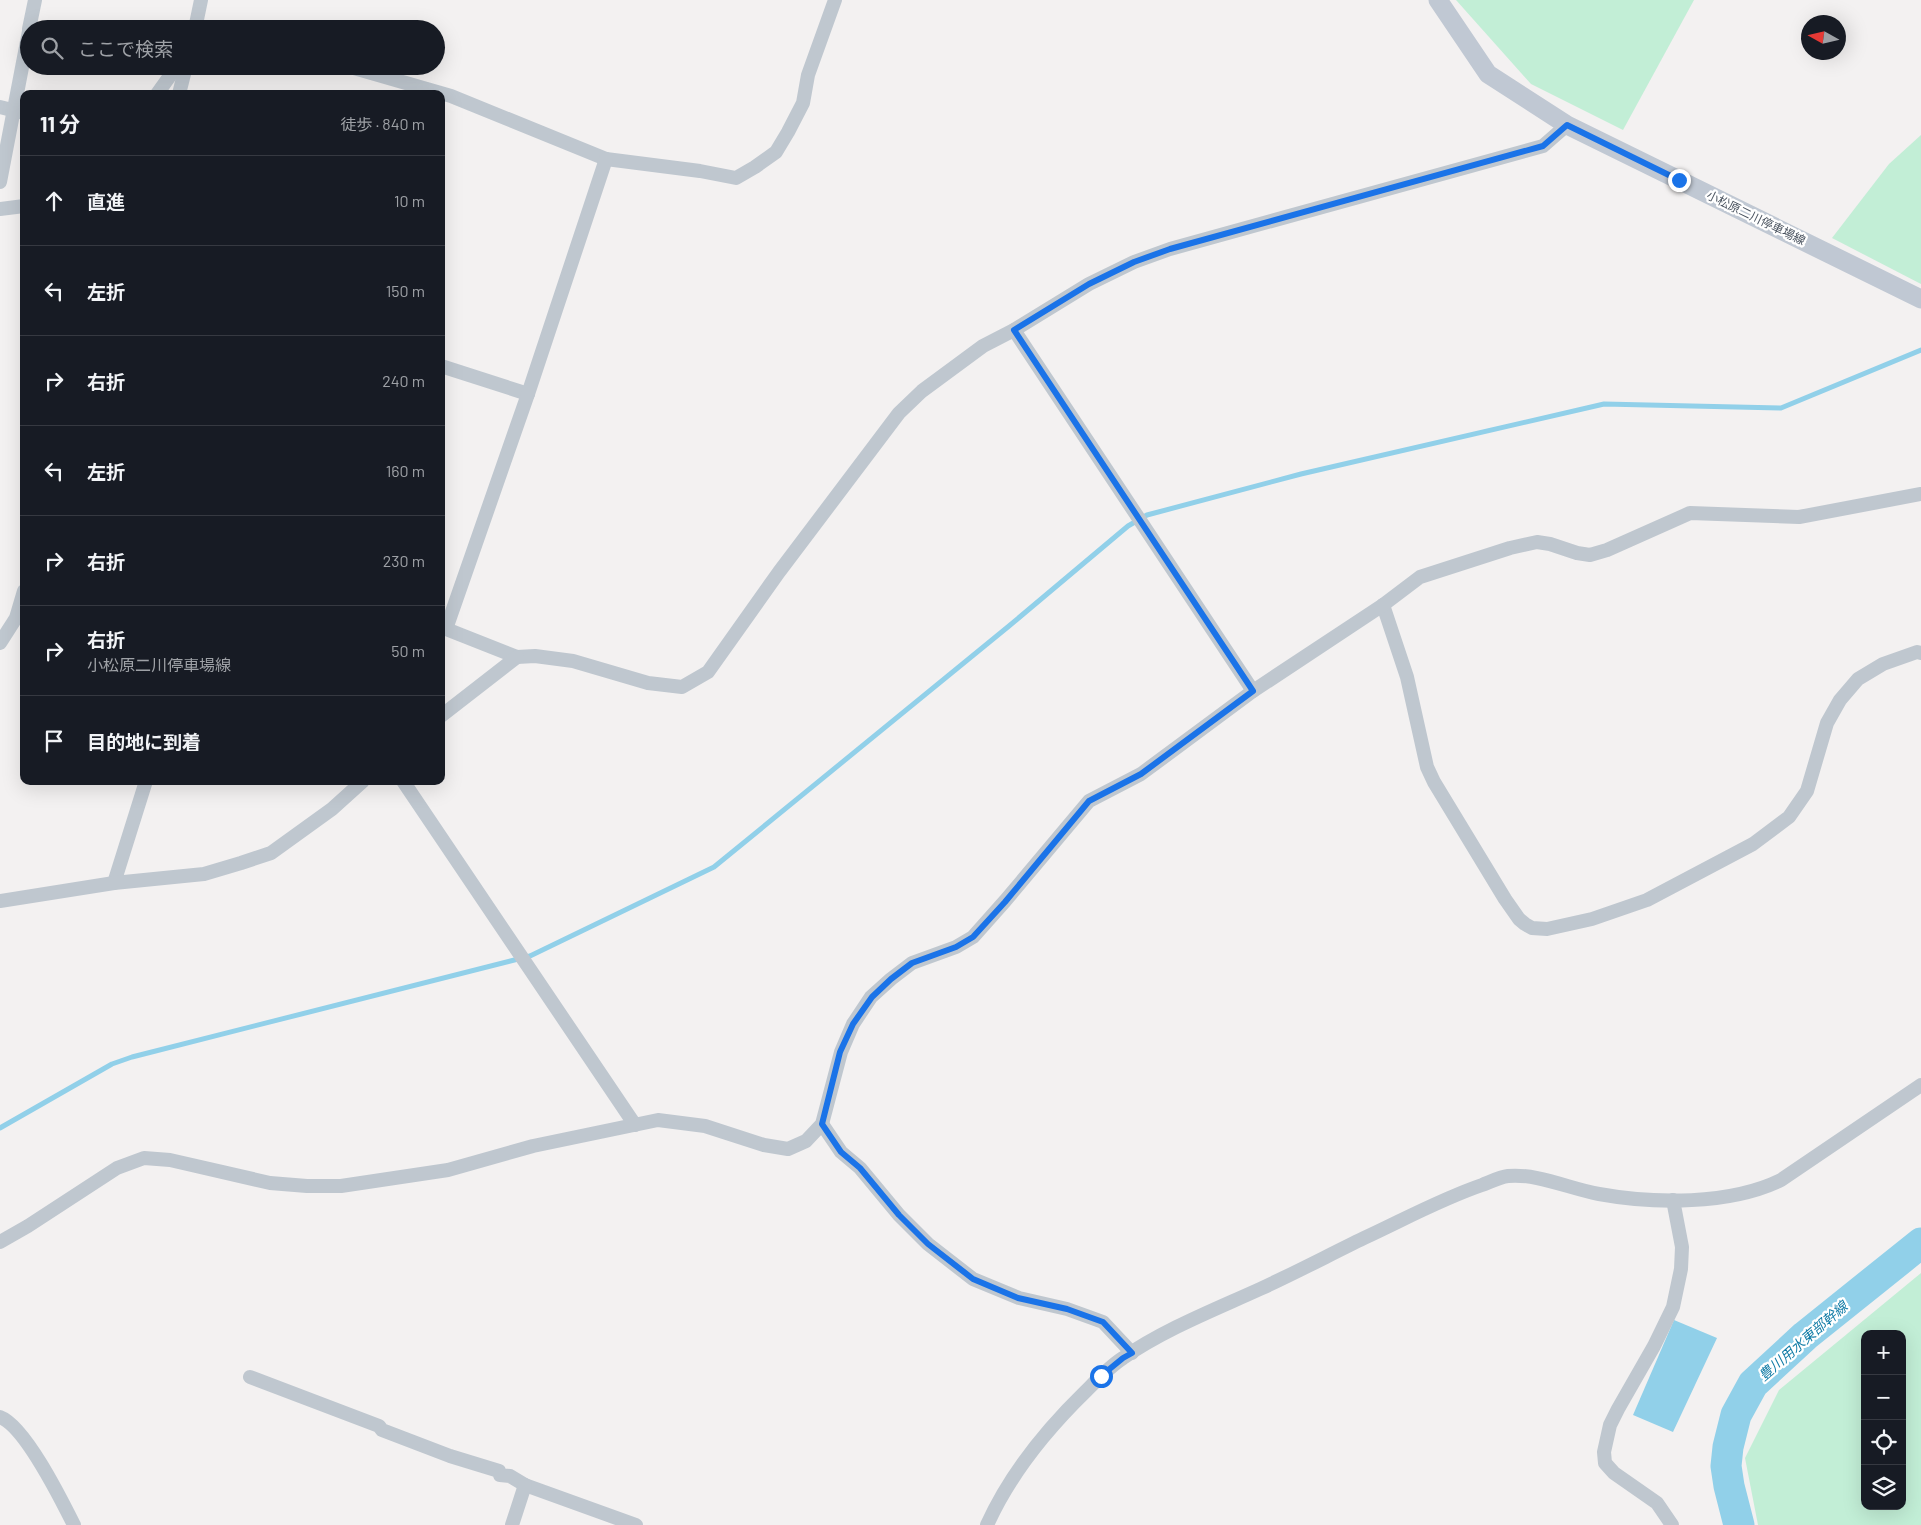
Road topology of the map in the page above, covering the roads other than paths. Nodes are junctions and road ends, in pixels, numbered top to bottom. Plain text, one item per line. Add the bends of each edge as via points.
1 (35, 0) edge
2 (201, 0) edge
3 (835, 0) edge
4 (1438, 0) edge
5 (31, 20) edge
6 (197, 20) edge
7 (20, 72) edge
8 (171, 75) edge
9 (184, 75) edge
10 (378, 75) edge
11 (160, 90) edge
12 (180, 90) edge
13 (430, 90) edge
14 (445, 94) edge
15 (12, 110) edge
16 (1567, 125) junction
17 (606, 159) junction
18 (0, 182) edge
19 (20, 206) edge
20 (0, 209) edge
21 (1921, 299) edge
22 (1014, 330) junction
23 (445, 367) edge
24 (528, 394) junction
25 (1921, 494) edge
26 (20, 604) edge
27 (1383, 605) junction
28 (445, 625) edge
29 (445, 628) edge
30 (0, 643) edge
31 (1921, 653) edge
32 (517, 657) junction
33 (1253, 691) junction
34 (445, 713) edge
35 (145, 785) edge
36 (359, 785) edge
37 (406, 785) edge
38 (114, 883) junction
39 (0, 901) edge
40 (1921, 1085) edge
41 (822, 1124) junction
42 (635, 1125) junction
43 (1673, 1200) junction
44 (0, 1242) edge
45 (1132, 1353) junction
46 (250, 1377) dead end
47 (0, 1417) edge
48 (525, 1485) junction
49 (74, 1525) edge
50 (512, 1525) edge
51 (636, 1525) edge
52 (987, 1525) edge
53 (1672, 1525) edge

1 - 5 street
2 - 6 street
3 - 17 street via 808,75 802,103 776,152 755,167 736,178
4 - 16 main road, 小松原二川停車場線 via 1488,74
7 - 15 street
8 - 11 street
9 - 12 street
10 - 13 street
14 - 17 street
15 - 18 street
16 - 21 main road, 小松原二川停車場線
16 - 22 street via 1543,146 1170,249 1134,262 1089,284
17 - 24 street
19 - 20 street
22 - 32 street via 983,346 922,391 899,413 708,672 697,680 682,687 648,683 573,661
22 - 33 street
23 - 24 street
24 - 28 street
25 - 27 street via 1799,517 1690,513 1590,555 1536,542 1420,578
26 - 30 street via 16,618
27 - 31 street via 1407,678 1427,767 1505,899 1519,919 1532,928 1547,929 1592,919 1647,900 1753,844 1789,817 1807,792 1827,723 1840,700 1858,679 1883,664
27 - 33 street
29 - 32 street
32 - 34 street
33 - 41 street via 1141,774 1089,801 973,937 956,947 912,963 872,997 853,1024 840,1052
35 - 38 street
36 - 38 street via 332,809 271,853 204,874
37 - 42 street
38 - 39 street
40 - 43 street via 1766,1187 1710,1200
41 - 42 street via 806,1142 788,1149 764,1145 705,1126 658,1120
41 - 45 street via 841,1152 860,1168 899,1215 928,1244 973,1279 1018,1298 1067,1309 1103,1322
42 - 44 street via 533,1146 448,1170 341,1186 270,1183 170,1160 144,1158 117,1168
43 - 45 street via 1600,1194 1528,1177 1508,1176 1462,1192 1201,1316
43 - 53 street via 1682,1247 1673,1307 1610,1425 1604,1452 1605,1463 1614,1474 1657,1503
45 - 52 street via 1101,1376 1028,1454 998,1500
46 - 48 street via 450,1456 499,1471 500,1475 510,1476
47 - 49 street via 15,1428 50,1476
48 - 50 street
48 - 51 street

